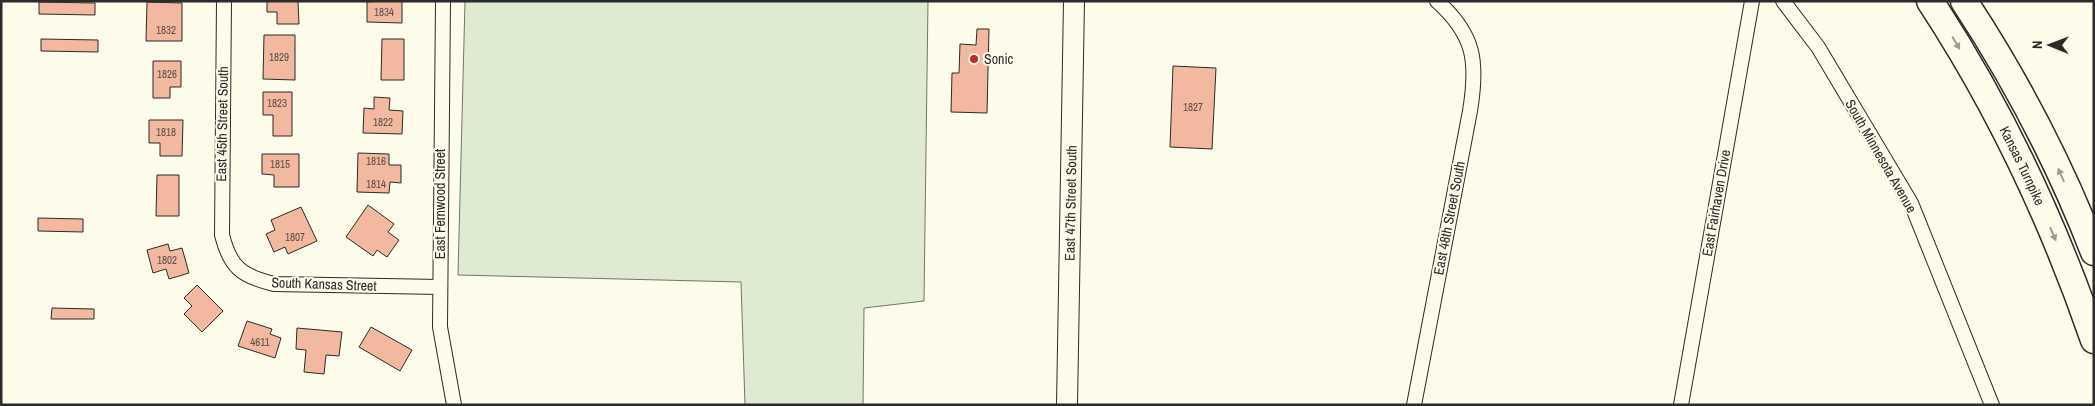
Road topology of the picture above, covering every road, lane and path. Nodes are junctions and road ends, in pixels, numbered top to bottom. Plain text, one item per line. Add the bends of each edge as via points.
1 (224, 1) edge
2 (442, 1) edge
3 (1074, 1) edge
4 (1437, 1) edge
5 (1752, 1) edge
6 (1784, 1) edge
7 (1930, 1) edge
8 (1964, 1) edge
9 (225, 247) joint
10 (2094, 252) edge
11 (440, 287) junction
12 (2094, 340) edge
13 (454, 405) edge
14 (1067, 405) edge
15 (1414, 405) edge
16 (1681, 405) edge
17 (1992, 405) edge

1 - 9 street, East 45th Street South via 221,202
2 - 11 street, East Fernwood Street
3 - 14 main road, East 47th Street South
4 - 15 street, East 48th Street South via 1463,31 1472,55 1474,76
5 - 16 street, East Fairhaven Drive
6 - 17 street, South Minnesota Avenue via 1818,47 1911,203
7 -> 12 highway, Kansas Turnpike via 1985,92 2025,170
10 -> 8 highway via 2056,163 2023,98
9 - 11 street, South Kansas Street via 238,269 254,279 274,284
11 - 13 street, East Fernwood Street via 440,327

